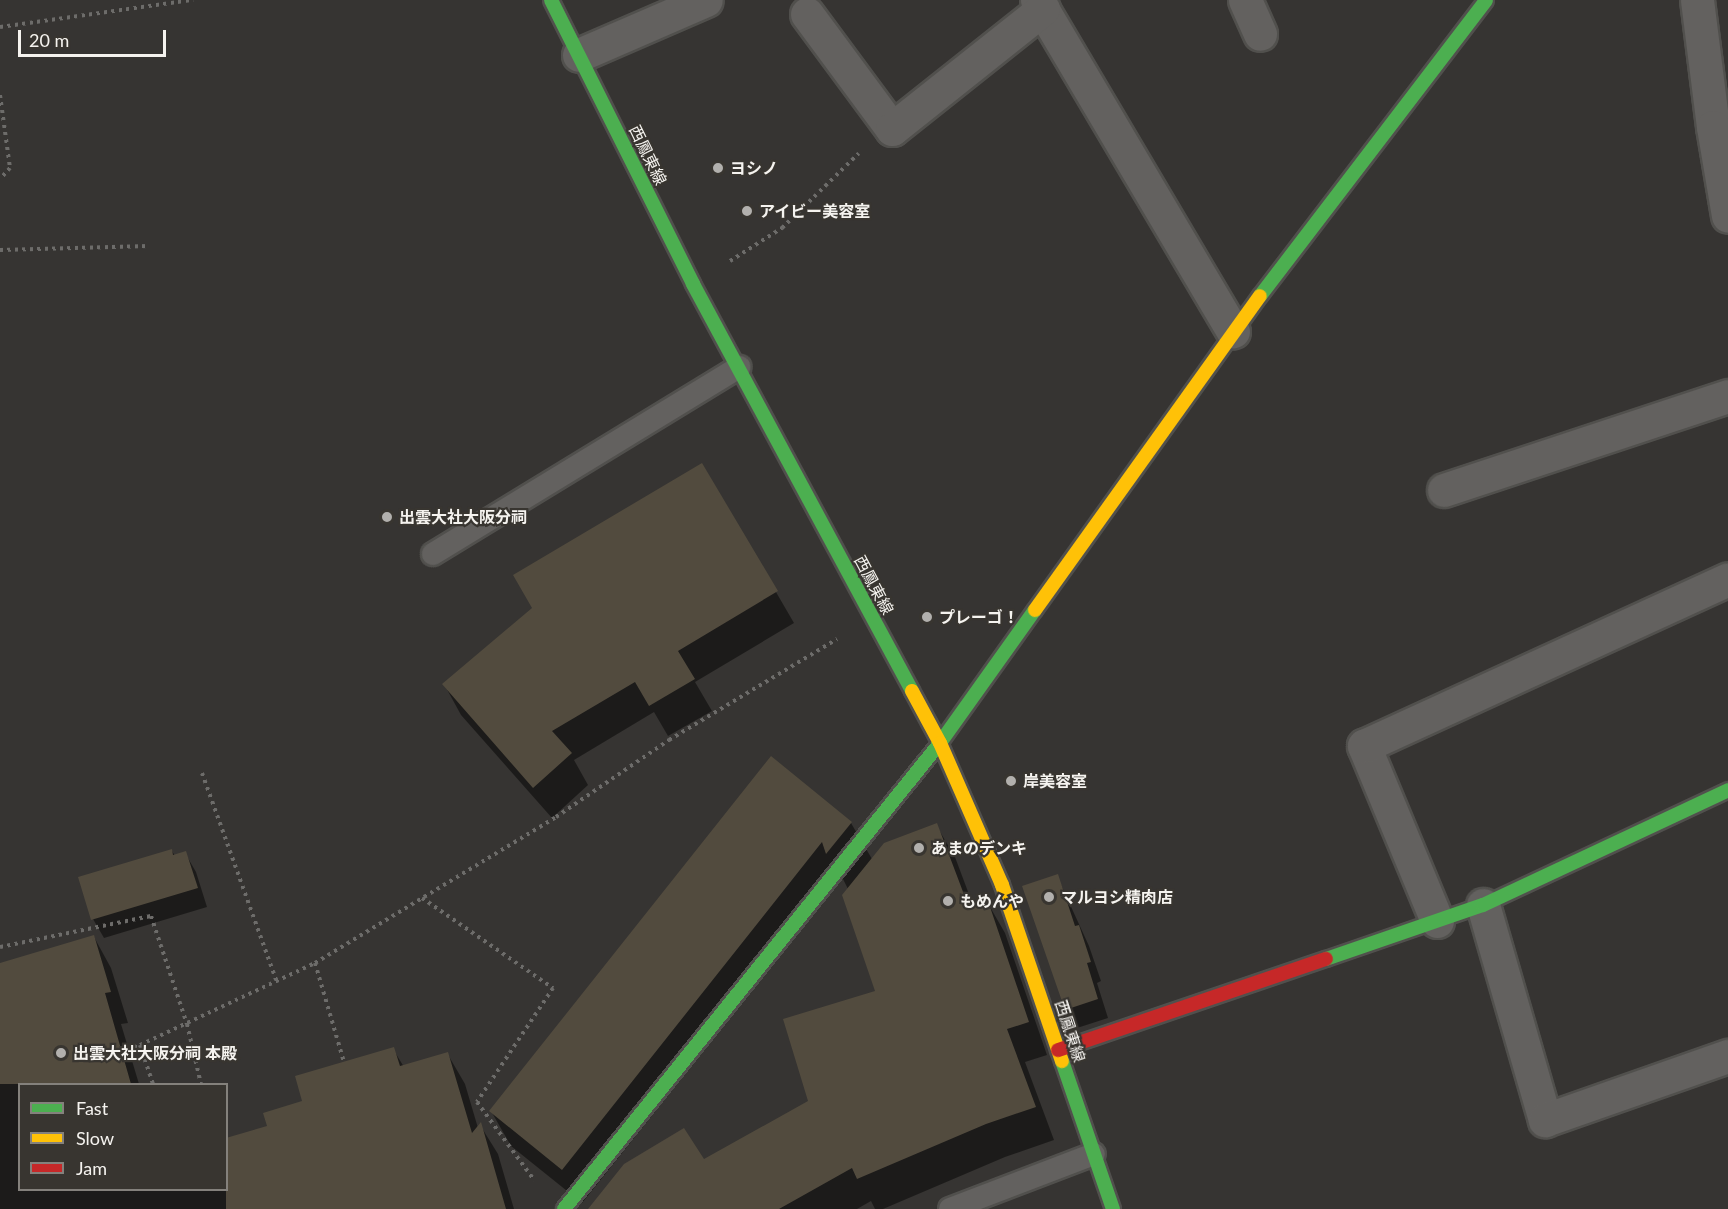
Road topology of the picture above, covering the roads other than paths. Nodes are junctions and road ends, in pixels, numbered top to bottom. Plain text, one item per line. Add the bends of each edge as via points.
1 (550, 0) edge
2 (706, 0) edge
3 (1245, 0) edge
4 (1485, 0) edge
5 (1697, 0) edge
6 (1040, 5) edge
7 (807, 14) dead end
8 (1260, 34) dead end
9 (579, 55) junction
10 (1728, 216) edge
11 (1233, 331) junction
12 (739, 367) junction
13 (1728, 396) edge
14 (1444, 490) dead end
15 (433, 554) dead end
16 (1728, 579) edge
17 (940, 743) junction
18 (1728, 790) edge
19 (1483, 906) junction
20 (1437, 921) junction
21 (1058, 1050) junction
22 (1728, 1056) edge
23 (1094, 1154) junction
24 (564, 1209) edge
25 (950, 1209) edge
26 (1113, 1209) edge

1 - 9 street, 西鳳東線
2 - 9 street
3 - 8 street
4 - 11 street
5 - 10 street
6 - 7 street via 892,129
6 - 11 street
9 - 12 street, 西鳳東線 via 693,284
11 - 17 street
12 - 15 lane
12 - 17 street, 西鳳東線
13 - 14 street
16 - 20 street via 1364,746
17 - 21 street, 西鳳東線 via 1002,885
17 - 24 street
18 - 19 street
19 - 20 street
19 - 22 street via 1545,1120
20 - 21 street
21 - 23 street, 西鳳東線
23 - 25 lane
23 - 26 street, 西鳳東線

